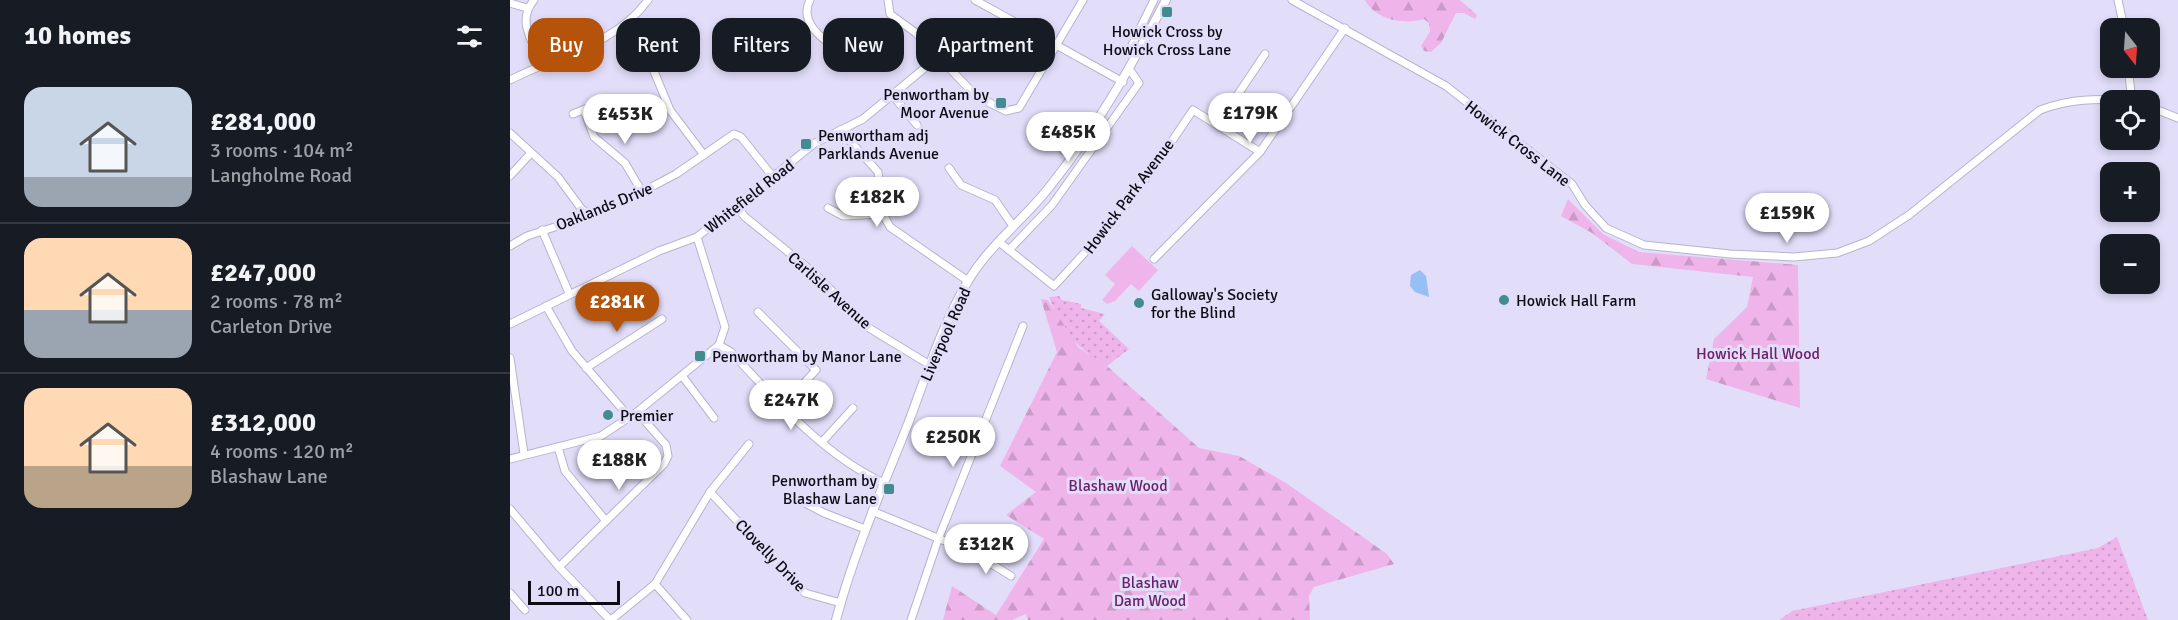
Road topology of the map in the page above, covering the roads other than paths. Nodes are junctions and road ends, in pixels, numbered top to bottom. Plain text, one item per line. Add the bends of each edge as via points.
1 (534, 0) edge
2 (648, 0) edge
3 (886, 0) edge
4 (975, 0) edge
5 (1083, 0) edge
6 (1154, 0) edge
7 (1166, 0) edge
8 (1292, 0) edge
9 (2118, 0) edge
10 (806, 1) edge
11 (510, 3) edge
12 (527, 8) junction
13 (632, 18) edge
14 (2122, 18) edge
15 (1345, 28) junction
16 (528, 30) edge
17 (916, 33) edge
18 (823, 40) edge
19 (1058, 47) junction
20 (1055, 52) edge
21 (1138, 54) junction
22 (1265, 54) dead end
23 (1130, 70) junction
24 (528, 71) edge
25 (655, 72) edge
26 (920, 72) edge
27 (953, 72) edge
28 (1042, 72) edge
29 (510, 80) edge
30 (1123, 82) junction
31 (892, 96) junction
32 (2100, 99) edge
33 (600, 103) dead end
34 (584, 110) junction
35 (2160, 111) edge
36 (573, 114) dead end
37 (2178, 118) edge
38 (1096, 124) junction
39 (1218, 124) junction
40 (917, 125) dead end
41 (840, 130) junction
42 (510, 133) edge
43 (1063, 150) dead end
44 (1260, 152) junction
45 (531, 153) junction
46 (704, 155) junction
47 (949, 168) dead end
48 (510, 176) edge
49 (774, 178) junction
50 (958, 180) junction
51 (951, 185) dead end
52 (642, 192) junction
53 (736, 207) junction
54 (828, 208) dead end
55 (583, 211) junction
56 (883, 214) junction
57 (1013, 226) junction
58 (542, 230) junction
59 (697, 237) junction
60 (999, 242) junction
61 (510, 246) edge
62 (1009, 250) junction
63 (1154, 259) dead end
64 (968, 281) junction
65 (569, 293) junction
66 (546, 306) junction
67 (758, 312) dead end
68 (662, 319) dead end
69 (510, 324) edge
70 (1023, 326) dead end
71 (719, 345) junction
72 (510, 358) edge
73 (930, 364) junction
74 (586, 369) junction
75 (682, 377) junction
76 (513, 398) edge
77 (783, 406) junction
78 (853, 408) dead end
79 (637, 412) junction
80 (630, 418) junction
81 (714, 418) dead end
82 (822, 442) junction
83 (749, 444) dead end
84 (558, 447) junction
85 (524, 454) junction
86 (510, 459) edge
87 (884, 483) junction
88 (710, 492) junction
89 (805, 502) dead end
90 (510, 509) edge
91 (872, 511) junction
92 (606, 521) junction
93 (865, 529) junction
94 (939, 537) junction
95 (559, 567) junction
96 (1011, 576) dead end
97 (655, 584) junction
98 (511, 596) edge
99 (841, 603) junction
100 (525, 610) dead end
101 (610, 620) edge
102 (687, 620) edge
103 (836, 620) edge
104 (911, 620) edge

1 - 12 street
2 - 13 street
3 - 17 street via 884,6 890,14
4 - 19 street
5 - 19 street
6 - 21 street, Liverpool Road via 1131,47
7 - 21 street, Liverpool Road
8 - 15 street, Howick Cross Lane
9 - 14 street
10 - 18 street via 813,29
11 - 12 street
12 - 16 street
15 - 32 street, Howick Cross Lane via 1446,86 1572,184 1606,228 1644,245 1730,254 1794,257 1826,254 1869,241 1909,215 2040,110 2065,101
15 - 44 street
19 - 20 street
19 - 30 street
21 - 23 street, Liverpool Road
22 - 39 street
23 - 30 street, Liverpool Road
23 - 62 street via 1139,83 1122,110 1052,205
24 - 29 street
25 - 46 street via 670,110
26 - 31 street, Whitefield Road
27 - 28 street via 976,96 1006,111 1019,108
30 - 38 street, Liverpool Road
31 - 40 street
31 - 41 street, Whitefield Road via 863,119
33 - 34 street
34 - 36 street
34 - 52 street via 594,137 625,163
35 - 37 street
38 - 43 street via 1085,120
38 - 57 street, Liverpool Road via 1050,187
39 - 44 street, Howick Park Avenue
39 - 62 street, Howick Park Avenue via 1197,110 1189,113 1112,223 1054,286
41 - 49 street, Whitefield Road via 815,143
41 - 56 street via 878,172
42 - 45 street
44 - 63 street
45 - 48 street
45 - 55 street via 565,185
46 - 49 street, Oaklands Drive via 735,134
46 - 52 street, Oaklands Drive
47 - 50 street
49 - 53 street, Whitefield Road
50 - 51 street
50 - 57 street via 972,192 995,200
52 - 55 street, Oaklands Drive via 596,212
53 - 59 street, Whitefield Road
53 - 73 street, Carlisle Avenue via 813,272 869,328
54 - 56 street via 843,216
55 - 58 street, Oaklands Drive via 567,223
56 - 64 street via 890,227
57 - 60 street, Liverpool Road
58 - 61 street, Oaklands Drive
58 - 65 street
59 - 65 street, Whitefield Road
59 - 71 street via 725,327
60 - 62 street, Howick Park Avenue
60 - 64 street, Liverpool Road
64 - 73 street, Liverpool Road
65 - 66 street, Whitefield Road
66 - 69 street, Whitefield Road
66 - 74 street via 558,332
67 - 77 street via 816,370
68 - 74 street
70 - 94 street
71 - 75 street
71 - 77 street
72 - 76 street
73 - 87 street, Liverpool Road
74 - 80 street
75 - 79 street
75 - 81 street
76 - 85 street
77 - 82 street
78 - 82 street
79 - 80 street
79 - 92 street via 666,445 668,456
80 - 84 street via 602,436
82 - 87 street via 862,473
83 - 88 street
84 - 85 street
84 - 92 street via 565,471
85 - 86 street
87 - 91 street, Liverpool Road
88 - 97 street
88 - 99 street, Clovelly Drive via 805,593
89 - 93 street
90 - 95 street
91 - 93 street, Liverpool Road
91 - 94 street
92 - 95 street
93 - 99 street, Liverpool Road
94 - 96 street
94 - 104 street
95 - 101 street
97 - 101 street
97 - 102 street
98 - 100 street
99 - 103 street, Liverpool Road

